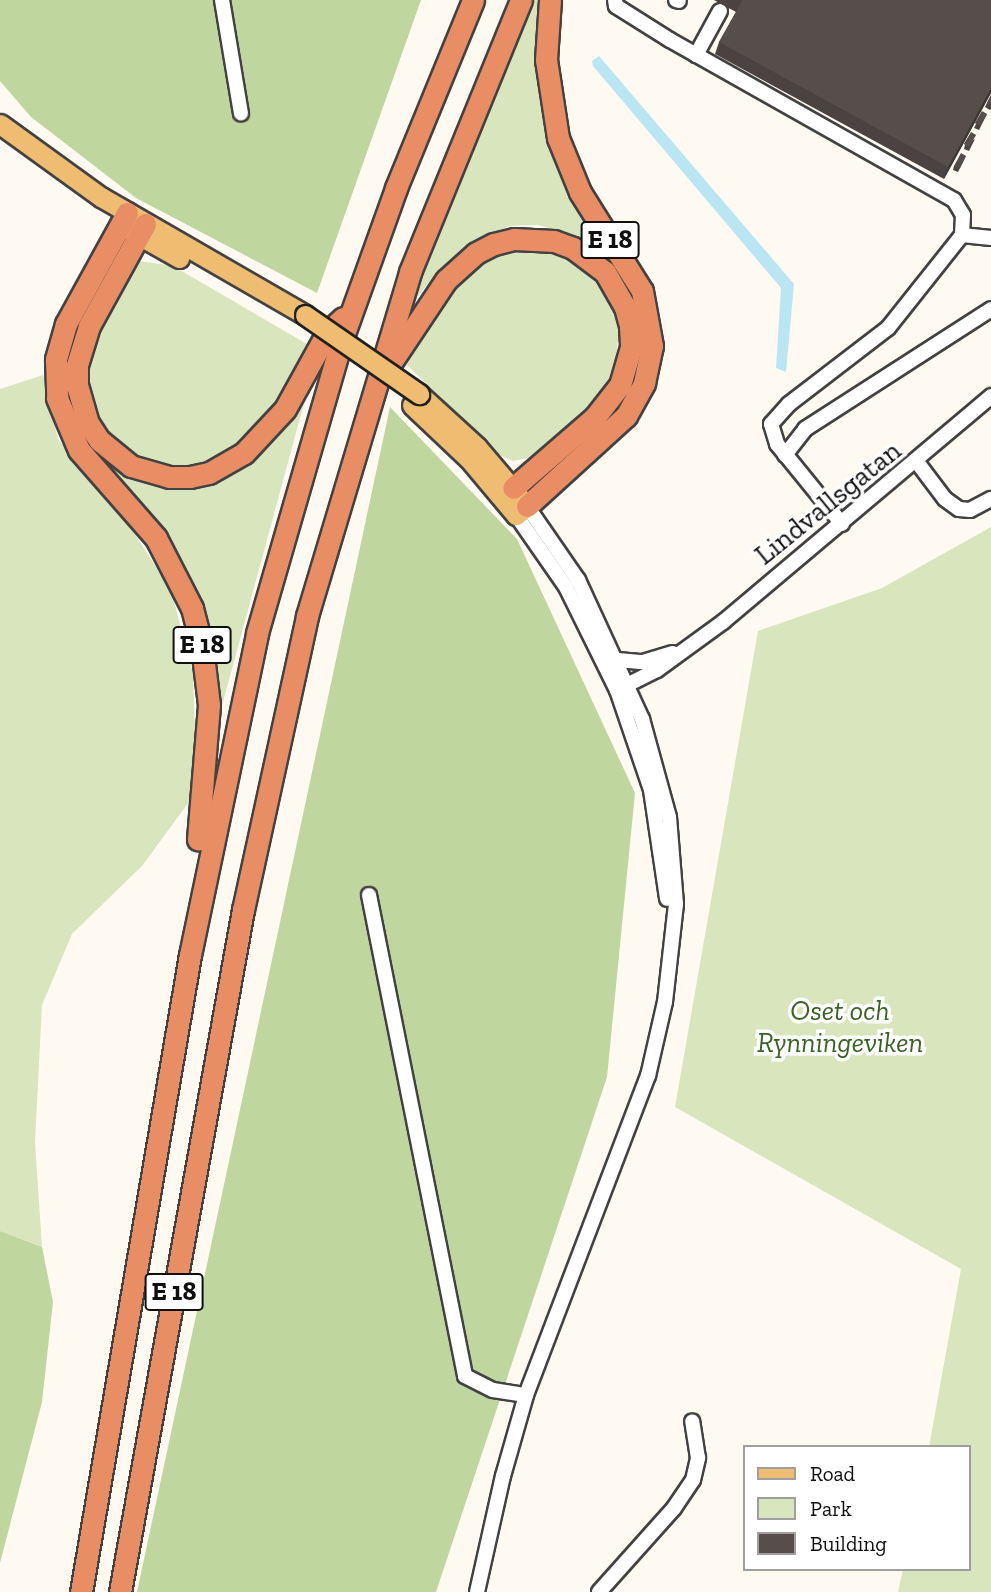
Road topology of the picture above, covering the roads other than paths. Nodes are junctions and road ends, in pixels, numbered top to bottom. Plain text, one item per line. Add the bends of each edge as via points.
1 (222, 0) edge
2 (473, 0) edge
3 (521, 0) edge
4 (551, 0) edge
5 (615, 0) edge
6 (720, 11) dead end
7 (696, 55) junction
8 (242, 113) dead end
9 (0, 124) edge
10 (0, 139) edge
11 (63, 181) junction
12 (133, 224) junction
13 (962, 235) junction
14 (991, 238) edge
15 (991, 309) edge
16 (352, 310) junction
17 (377, 378) junction
18 (991, 396) edge
19 (785, 455) junction
20 (917, 462) junction
21 (507, 493) junction
22 (991, 499) edge
23 (522, 510) junction
24 (842, 524) junction
25 (694, 644) junction
26 (618, 660) junction
27 (623, 687) junction
28 (369, 895) dead end
29 (169, 1075) junction
30 (526, 1395) junction
31 (692, 1421) dead end
32 (478, 1591) edge
33 (81, 1592) edge
34 (120, 1592) edge
35 (599, 1592) edge

1 - 8 street
2 - 16 highway, E 18
3 - 17 highway, E 18 via 415,260
4 - 23 highway, E 18 via 546,69 558,138 580,192 642,291 652,346 644,383 626,416
5 - 7 street via 616,6
6 - 7 street
7 - 13 street via 954,200 964,215
9 - 11 main road
10 - 11 main road
11 - 12 main road
12 - 16 highway, E 18 via 89,326 77,365 77,385 84,414 99,440 122,460 149,473 200,475 244,453 290,401 327,333
12 - 21 main road via 302,320 415,400
12 - 29 highway, E 18 via 66,324 55,379 69,434 145,522 176,572 198,627 206,666 205,784
13 - 14 street
13 - 19 street via 888,328 771,424
15 - 19 street via 805,429
16 - 29 highway, E 18 via 298,482 251,659 207,863
17 - 21 highway, E 18 via 395,364 433,295 476,253 513,239 534,238 554,241 590,258 605,272 625,307 630,337 627,367 620,386 595,417
17 - 34 highway, E 18 via 311,597 268,782
18 - 20 street, Lindvallsgatan
19 - 24 street
20 - 22 street via 945,499 959,509 970,510
20 - 24 street, Lindvallsgatan
21 - 23 main road
23 - 26 street via 578,580
23 - 27 street
24 - 25 street, Lindvallsgatan
25 - 26 street, Lindvallsgatan via 643,662
25 - 27 street, Lindvallsgatan
26 - 27 street
27 - 30 street via 651,790 671,928 665,1002 645,1088
28 - 30 street via 466,1376 493,1390
29 - 33 highway, E 18
30 - 32 street
31 - 35 street via 698,1458 693,1480

